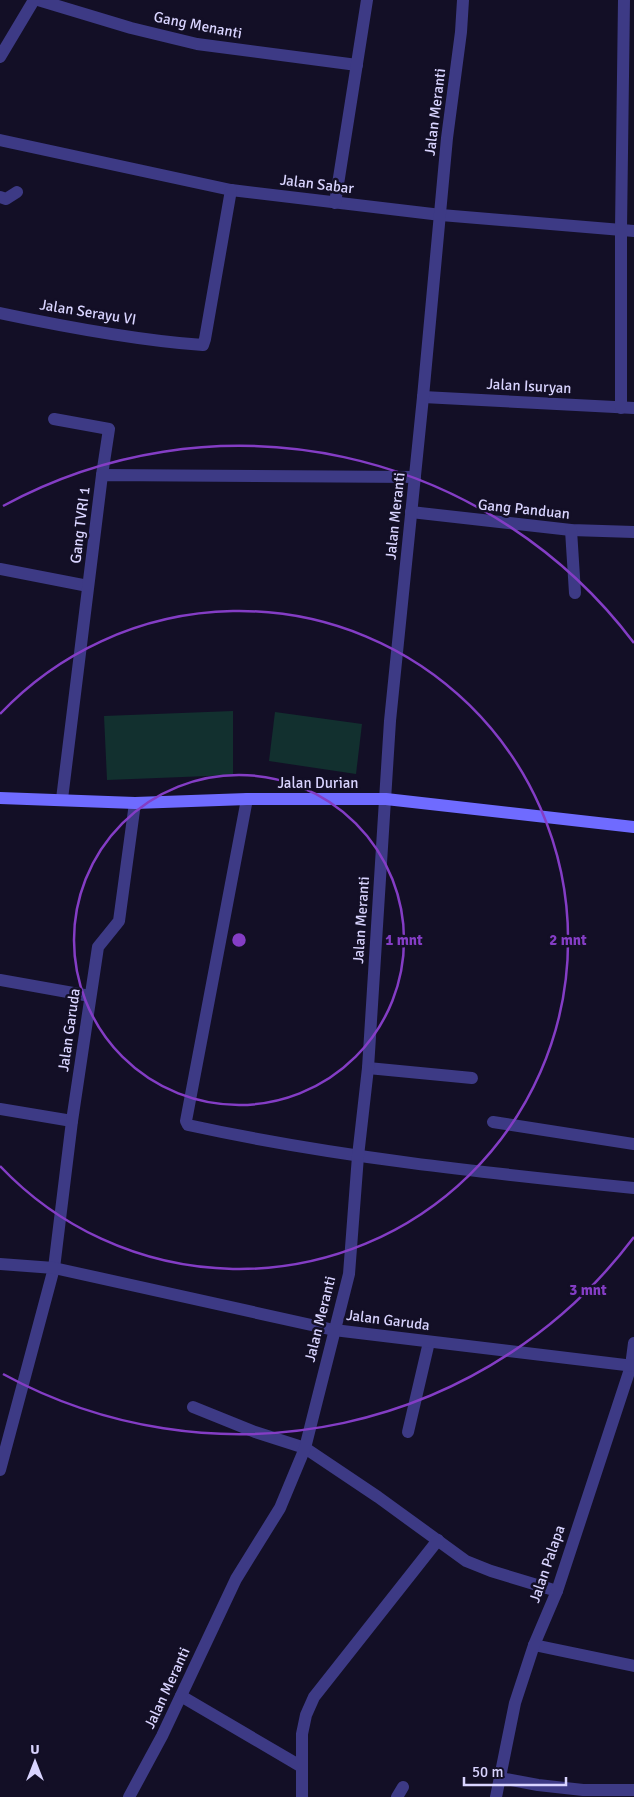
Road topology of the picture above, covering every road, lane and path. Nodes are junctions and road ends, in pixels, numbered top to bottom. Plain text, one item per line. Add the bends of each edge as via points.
1 (36, 0) edge
2 (367, 0) edge
3 (463, 0) edge
4 (624, 0) edge
5 (0, 57) edge
6 (357, 64) junction
7 (0, 140) edge
8 (231, 190) junction
9 (17, 192) dead end
10 (0, 197) edge
11 (335, 203) junction
12 (441, 215) junction
13 (621, 229) junction
14 (634, 231) edge
15 (0, 313) edge
16 (423, 397) junction
17 (620, 408) junction
18 (634, 408) edge
19 (54, 419) dead end
20 (102, 474) junction
21 (415, 477) junction
22 (411, 512) junction
23 (571, 530) junction
24 (634, 532) edge
25 (0, 569) edge
26 (88, 586) junction
27 (575, 593) dead end
28 (0, 798) edge
29 (247, 798) junction
30 (386, 799) junction
31 (62, 800) junction
32 (136, 803) junction
33 (634, 828) edge
34 (0, 980) edge
35 (90, 996) junction
36 (368, 1068) junction
37 (472, 1078) dead end
38 (0, 1109) edge
39 (72, 1122) junction
40 (493, 1122) dead end
41 (634, 1144) edge
42 (358, 1156) junction
43 (634, 1188) edge
44 (0, 1264) edge
45 (54, 1268) junction
46 (334, 1330) junction
47 (429, 1342) junction
48 (634, 1343) edge
49 (632, 1366) edge
50 (193, 1407) dead end
51 (408, 1432) dead end
52 (305, 1448) junction
53 (0, 1470) edge
54 (438, 1540) junction
55 (557, 1590) junction
56 (534, 1645) junction
57 (634, 1666) edge
58 (181, 1696) junction
59 (302, 1768) junction
60 (500, 1778) junction
61 (634, 1790) edge
62 (129, 1797) edge
63 (302, 1797) edge
64 (496, 1797) edge

1 - 5 street
1 - 6 street, Gang Menanti via 198,44
2 - 6 street
3 - 12 street, Jalan Meranti
4 - 13 street
6 - 11 street
7 - 8 street, Jalan Sabar
8 - 11 street, Jalan Sabar
8 - 15 street, Jalan Serayu VI via 202,345 47,323
9 - 10 street via 6,199
11 - 12 street, Jalan Sabar
12 - 13 street, Jalan Sabar
12 - 16 street, Jalan Meranti
13 - 14 street, Jalan Sabar
13 - 17 street
16 - 17 street, Jalan Isuryan
16 - 21 street, Jalan Meranti
17 - 18 street, Jalan Isuryan
19 - 20 street via 109,429
20 - 21 street, Gang TVRI 1
20 - 26 street, Gang TVRI 1
21 - 22 street, Jalan Meranti
22 - 23 street, Gang Panduan
22 - 30 street, Jalan Meranti via 390,720
23 - 24 street, Gang Panduan
23 - 27 street
25 - 26 street
26 - 31 street, Gang TVRI 1
28 - 31 main road, Jalan Durian
29 - 30 main road, Jalan Durian
29 - 32 main road, Jalan Durian
29 - 42 street via 186,1121 188,1125
30 - 33 main road, Jalan Durian
30 - 36 street, Jalan Meranti
31 - 32 main road, Jalan Durian
32 - 35 street, Jalan Garuda via 119,921 98,947
34 - 35 street
35 - 39 street, Jalan Garuda
36 - 37 street
36 - 42 street, Jalan Meranti
38 - 39 street
39 - 45 street, Jalan Garuda
40 - 41 street
42 - 43 street
42 - 46 street, Jalan Meranti via 349,1274
44 - 45 street, Jalan Garuda
45 - 46 street, Jalan Garuda
45 - 53 street, Jalan Garuda
46 - 47 street, Jalan Garuda
46 - 52 street, Jalan Meranti
47 - 49 street, Jalan Garuda
47 - 51 street
48 - 49 street, Jalan Palapa
49 - 55 street, Jalan Palapa
50 - 52 street
52 - 54 street
52 - 58 street, Jalan Meranti via 280,1508 236,1579
54 - 55 street via 474,1564
54 - 59 street via 314,1696 304,1725
55 - 56 street, Jalan Palapa
56 - 57 street
56 - 60 street, Jalan Palapa via 515,1703
58 - 59 street
58 - 62 street, Jalan Meranti
59 - 63 street
60 - 61 street via 582,1790
60 - 64 street, Jalan Palapa

